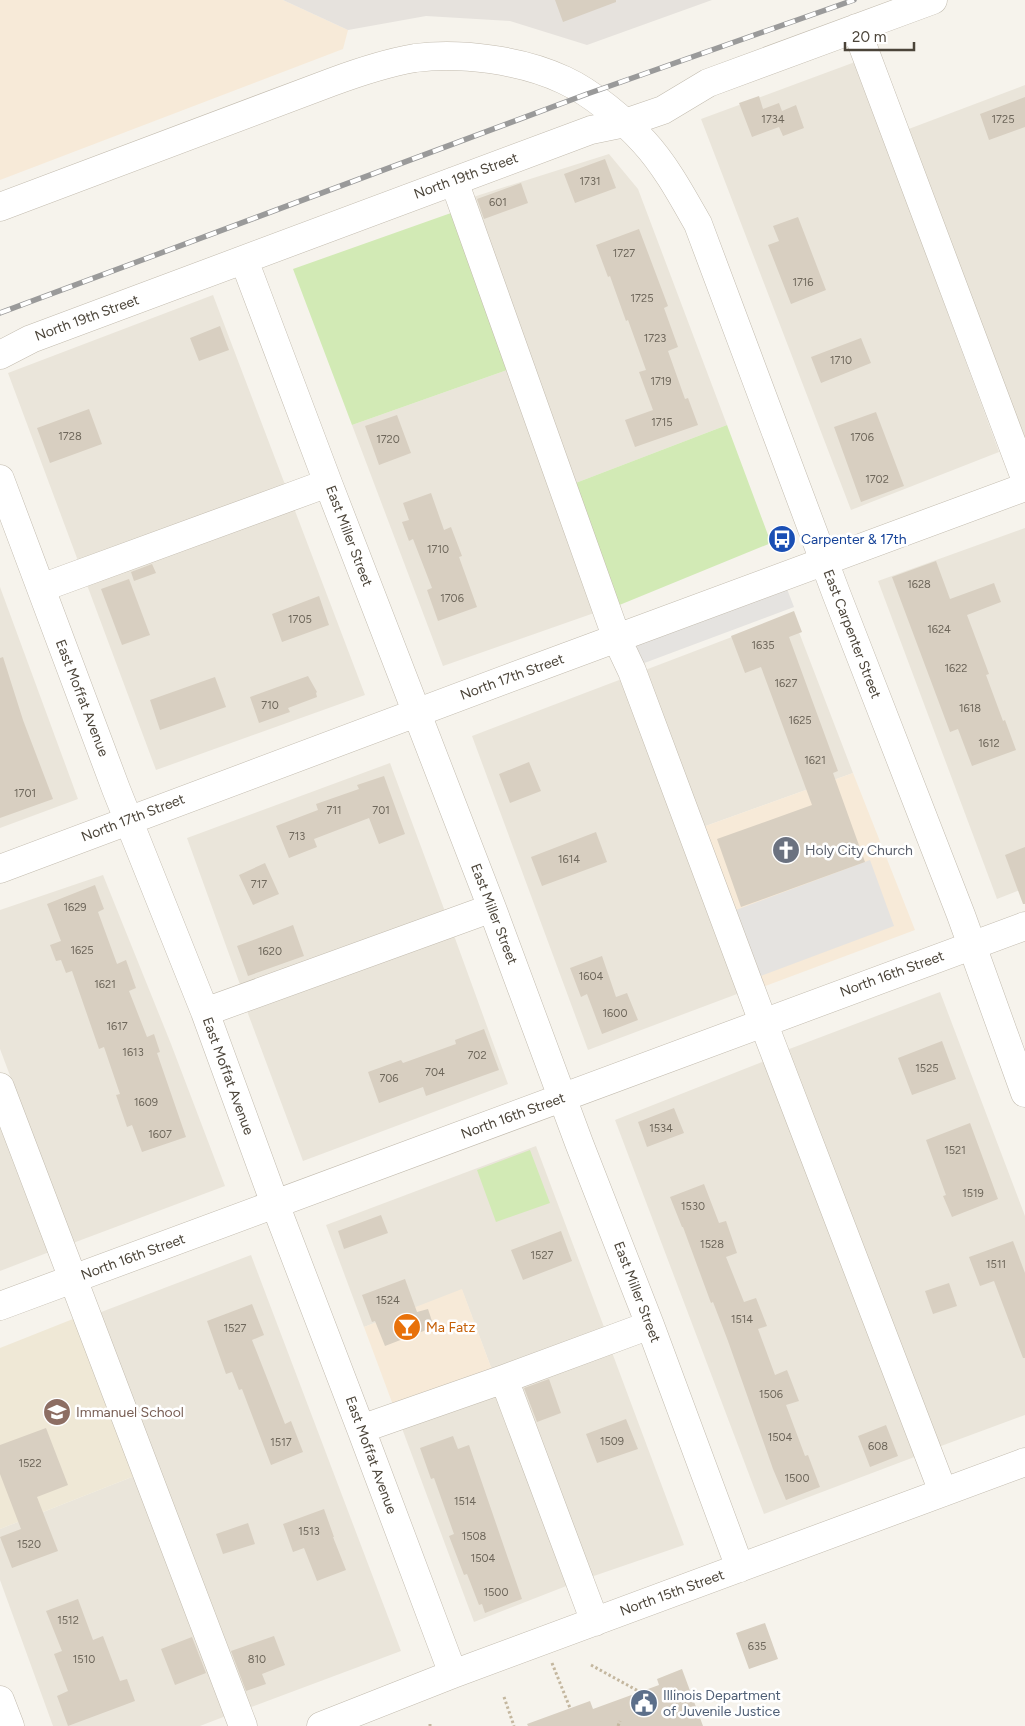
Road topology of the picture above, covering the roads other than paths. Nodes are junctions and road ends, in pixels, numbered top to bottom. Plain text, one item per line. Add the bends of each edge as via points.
1 (933, 0) edge
2 (856, 28) junction
3 (625, 123) junction
4 (454, 181) junction
5 (0, 206) edge
6 (244, 260) junction
7 (0, 355) edge
8 (1025, 478) edge
9 (0, 479) edge
10 (328, 483) junction
11 (1025, 487) edge
12 (824, 561) junction
13 (41, 588) junction
14 (617, 639) junction
15 (417, 711) junction
16 (129, 820) junction
17 (0, 869) edge
18 (492, 908) junction
19 (1025, 926) edge
20 (972, 946) junction
21 (205, 1012) junction
22 (763, 1022) junction
23 (0, 1087) edge
24 (1025, 1093) edge
25 (562, 1098) junction
26 (275, 1204) junction
27 (72, 1279) junction
28 (0, 1306) edge
29 (650, 1324) junction
30 (504, 1379) junction
31 (361, 1429) junction
32 (1025, 1462) edge
33 (943, 1492) junction
34 (740, 1568) junction
35 (595, 1622) junction
36 (452, 1674) junction
37 (0, 1700) edge
38 (10, 1726) edge
39 (243, 1726) edge
40 (320, 1726) edge

1 - 2 street, North 19th Street
2 - 3 street, North 19th Street via 708,83 671,107
2 - 8 street
3 - 4 street, North 19th Street via 592,130
3 - 5 street, East Carpenter Street via 588,94 534,69 452,56 417,58 332,82
3 - 12 street, East Carpenter Street via 645,142 666,170 698,224
4 - 6 street, North 19th Street
4 - 14 street
6 - 7 street, North 19th Street via 31,339
6 - 10 street, East Miller Street
9 - 13 street, East Moffat Avenue
10 - 13 street
10 - 15 street, East Miller Street
11 - 12 street, North 17th Street
12 - 14 street, North 17th Street
12 - 20 street, East Carpenter Street
13 - 16 street, East Moffat Avenue
14 - 15 street, North 17th Street
14 - 22 street via 632,671
15 - 16 street, North 17th Street
15 - 18 street, East Miller Street
16 - 17 street, North 17th Street
16 - 21 street, East Moffat Avenue
18 - 21 street
18 - 25 street, East Miller Street
19 - 20 street, North 16th Street
20 - 22 street, North 16th Street
20 - 24 street, East Carpenter Street
21 - 26 street, East Moffat Avenue
22 - 25 street, North 16th Street
22 - 33 street
23 - 27 street
25 - 26 street, North 16th Street
25 - 29 street, East Miller Street
26 - 27 street, North 16th Street
26 - 31 street, East Moffat Avenue
27 - 28 street, North 16th Street
27 - 39 street
29 - 30 street
29 - 34 street, East Miller Street
30 - 31 street
30 - 35 street
31 - 36 street, East Moffat Avenue
32 - 33 street, North 15th Street
33 - 34 street, North 15th Street
34 - 35 street, North 15th Street
35 - 36 street, North 15th Street
36 - 40 street, North 15th Street
37 - 38 street

